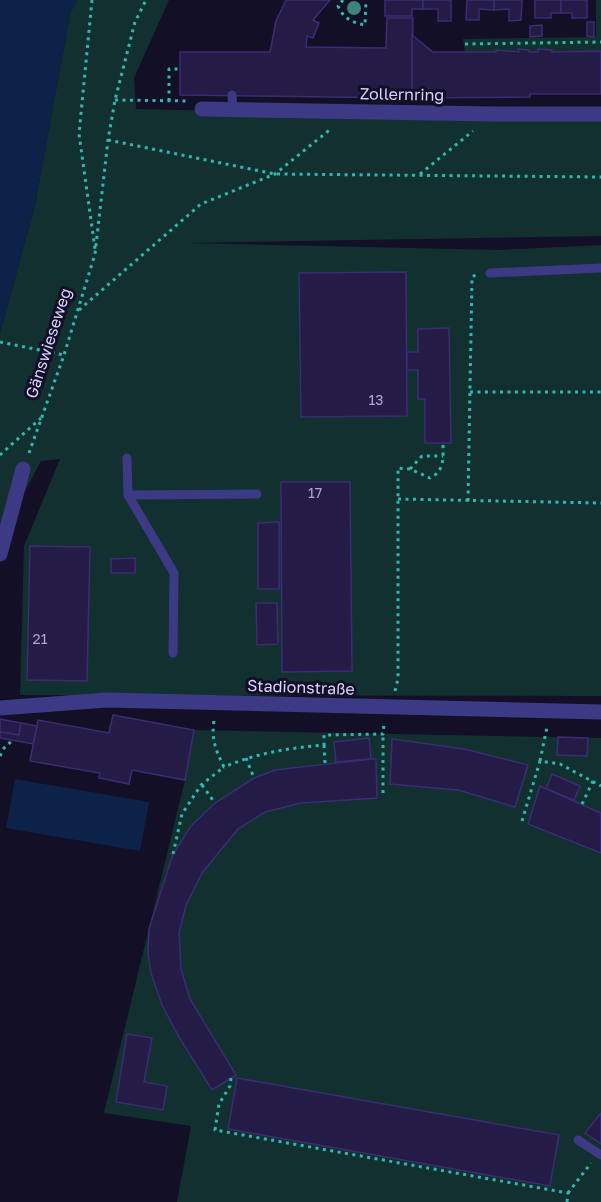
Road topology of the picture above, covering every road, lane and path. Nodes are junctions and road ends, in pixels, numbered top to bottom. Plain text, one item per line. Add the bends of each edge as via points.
1 (92, 0) edge
2 (146, 0) edge
3 (343, 0) edge
4 (366, 0) edge
5 (601, 42) edge
6 (465, 44) dead end
7 (180, 69) dead end
8 (115, 100) junction
9 (169, 101) junction
10 (202, 109) joint
11 (354, 111) junction
12 (493, 114) junction
13 (601, 114) edge
14 (108, 140) junction
15 (275, 174) junction
16 (420, 174) junction
17 (601, 177) edge
18 (95, 254) junction
19 (601, 268) edge
20 (490, 273) joint
21 (78, 311) junction
22 (0, 342) edge
23 (64, 355) junction
24 (470, 392) junction
25 (601, 392) edge
26 (42, 417) junction
27 (443, 443) dead end
28 (0, 455) edge
29 (443, 456) junction
30 (127, 458) dead end
31 (23, 469) joint
32 (410, 469) junction
33 (257, 494) dead end
34 (128, 495) junction
35 (398, 499) junction
36 (468, 501) junction
37 (601, 503) edge
38 (0, 554) edge
39 (173, 653) dead end
40 (395, 690) dead end
41 (0, 708) edge
42 (601, 712) edge
43 (384, 718) dead end
44 (214, 721) dead end
45 (547, 727) dead end
46 (383, 734) junction
47 (13, 740) dead end
48 (324, 745) junction
49 (0, 756) edge
50 (246, 758) junction
51 (540, 761) junction
52 (326, 762) dead end
53 (224, 767) junction
54 (254, 778) dead end
55 (593, 781) junction
56 (202, 785) junction
57 (601, 786) edge
58 (383, 793) dead end
59 (215, 803) dead end
60 (582, 804) dead end
61 (522, 821) dead end
62 (172, 854) dead end
63 (231, 1078) dead end
64 (578, 1140) dead end
65 (599, 1154) edge
66 (568, 1193) junction
67 (567, 1202) edge

1 - 18 path via 79,134
2 - 8 path, Gänswieseweg via 135,22
3 - 4 path via 338,6 341,13 365,25
5 - 6 path
7 - 9 path via 169,69
8 - 9 path
8 - 14 path, Gänswieseweg
9 - 10 path via 194,101
10 - 11 street, Zollernring via 232,103
11 - 12 street, Zollernring
11 - 15 path
12 - 13 street, Zollernring
12 - 16 path
14 - 15 path
14 - 18 path, Gänswieseweg
15 - 16 path
15 - 21 path via 201,204
16 - 17 path
18 - 21 path, Gänswieseweg
19 - 20 lane
20 - 24 path via 475,273 472,277
21 - 23 path, Gänswieseweg
22 - 23 path
23 - 26 path, Gänswieseweg
24 - 25 path
24 - 36 path
26 - 28 path
26 - 31 path, Gänswieseweg
27 - 29 path
29 - 32 path via 422,456
29 - 32 path via 442,467 430,478
30 - 34 lane
31 - 38 street
32 - 35 path via 398,468
33 - 34 lane
34 - 39 lane via 174,573
35 - 36 path
35 - 40 path
36 - 37 path
41 - 42 street, Stadionstraße via 107,699
43 - 46 path
44 - 53 path via 212,736
45 - 51 path
46 - 48 path via 324,735
46 - 58 path
47 - 49 path
48 - 50 path via 286,748
48 - 52 path
50 - 53 path
50 - 54 path
51 - 55 path via 560,764
51 - 61 path
53 - 56 path
55 - 57 path
55 - 60 path
56 - 59 path
56 - 62 path via 182,814
63 - 66 path via 219,1104 215,1130
64 - 65 lane
65 - 66 path
66 - 67 path

